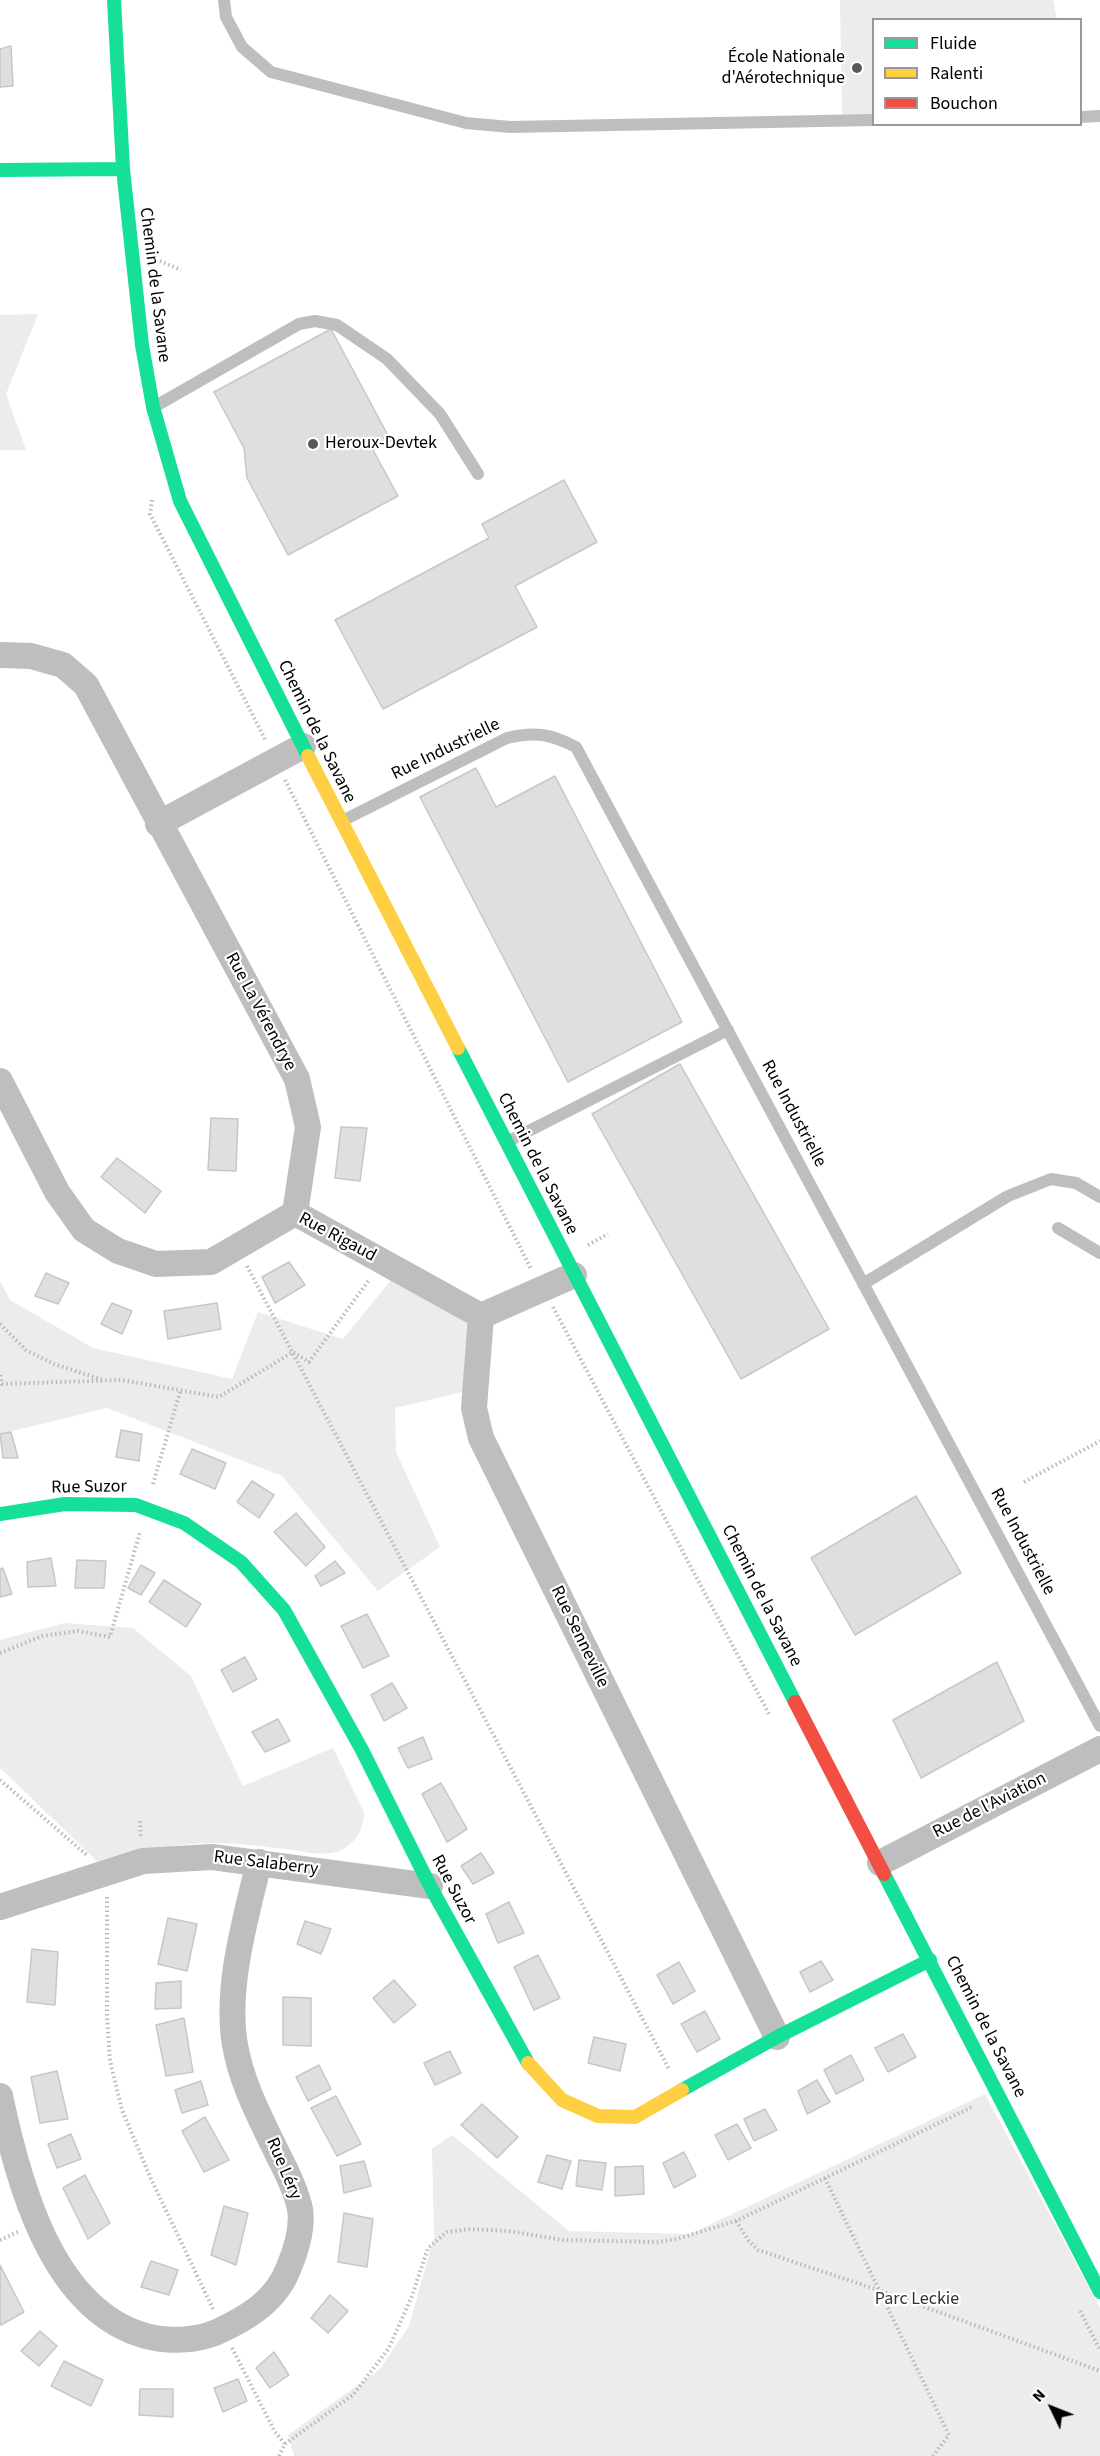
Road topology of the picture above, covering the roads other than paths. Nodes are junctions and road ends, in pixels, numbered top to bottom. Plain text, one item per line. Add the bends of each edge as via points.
1 (114, 0) edge
2 (224, 0) edge
3 (1100, 116) edge
4 (1082, 117) edge
5 (872, 120) edge
6 (123, 169) junction
7 (0, 170) edge
8 (153, 407) junction
9 (478, 474) dead end
10 (0, 655) edge
11 (303, 746) junction
12 (341, 822) junction
13 (158, 824) junction
14 (728, 1030) junction
15 (0, 1081) edge
16 (506, 1143) junction
17 (1100, 1197) edge
18 (295, 1213) junction
19 (1058, 1228) dead end
20 (1100, 1253) edge
21 (574, 1275) junction
22 (863, 1284) junction
23 (481, 1316) junction
24 (0, 1514) edge
25 (1100, 1726) edge
26 (1100, 1749) edge
27 (259, 1862) junction
28 (880, 1863) junction
29 (430, 1886) junction
30 (0, 1907) edge
31 (930, 1959) junction
32 (777, 2037) junction
33 (0, 2096) edge
34 (1100, 2292) edge

1 - 6 street, Chemin de la Savane
2 - 5 lane via 226,17 242,47 271,72 466,123 510,127
3 - 4 lane
6 - 7 street
6 - 8 street, Chemin de la Savane via 142,345
8 - 9 lane via 299,324 315,321 337,325 387,359 440,414
8 - 11 street, Chemin de la Savane via 180,501
10 - 13 street, Rue La Vérendrye via 31,656 63,665 86,685
11 - 12 street, Chemin de la Savane
11 - 13 street
12 - 14 lane, Rue Industrielle via 507,738 527,733 549,735 576,747
12 - 16 street, Chemin de la Savane
13 - 18 street, Rue La Vérendrye via 297,1079 308,1127
14 - 16 lane
14 - 22 lane, Rue Industrielle
15 - 18 street, Rue Rigaud via 57,1192 84,1230 118,1251 156,1264 211,1262
16 - 21 street, Chemin de la Savane
17 - 22 lane via 1076,1183 1051,1179 1008,1196
18 - 23 street, Rue Rigaud
19 - 20 lane
21 - 23 street
21 - 28 street, Chemin de la Savane
22 - 25 lane, Rue Industrielle
23 - 32 street, Rue Senneville via 474,1408 481,1438
24 - 29 street, Rue Suzor via 65,1504 136,1505 184,1523 242,1562 284,1610 362,1750
26 - 28 street, Rue de l'Aviation
27 - 29 street, Rue Salaberry
27 - 30 street, Rue Salaberry via 212,1857 143,1861
27 - 33 street, Rue Léry via 233,1997 235,2044 246,2088 292,2183 300,2211 298,2240 274,2295 242,2320 210,2335 165,2341 132,2332 99,2312 66,2276 41,2232 12,2152
28 - 31 street, Chemin de la Savane
29 - 32 street, Rue Suzor via 528,2064 562,2100 598,2116 635,2116
31 - 32 street, Rue Suzor
31 - 34 street, Chemin de la Savane

